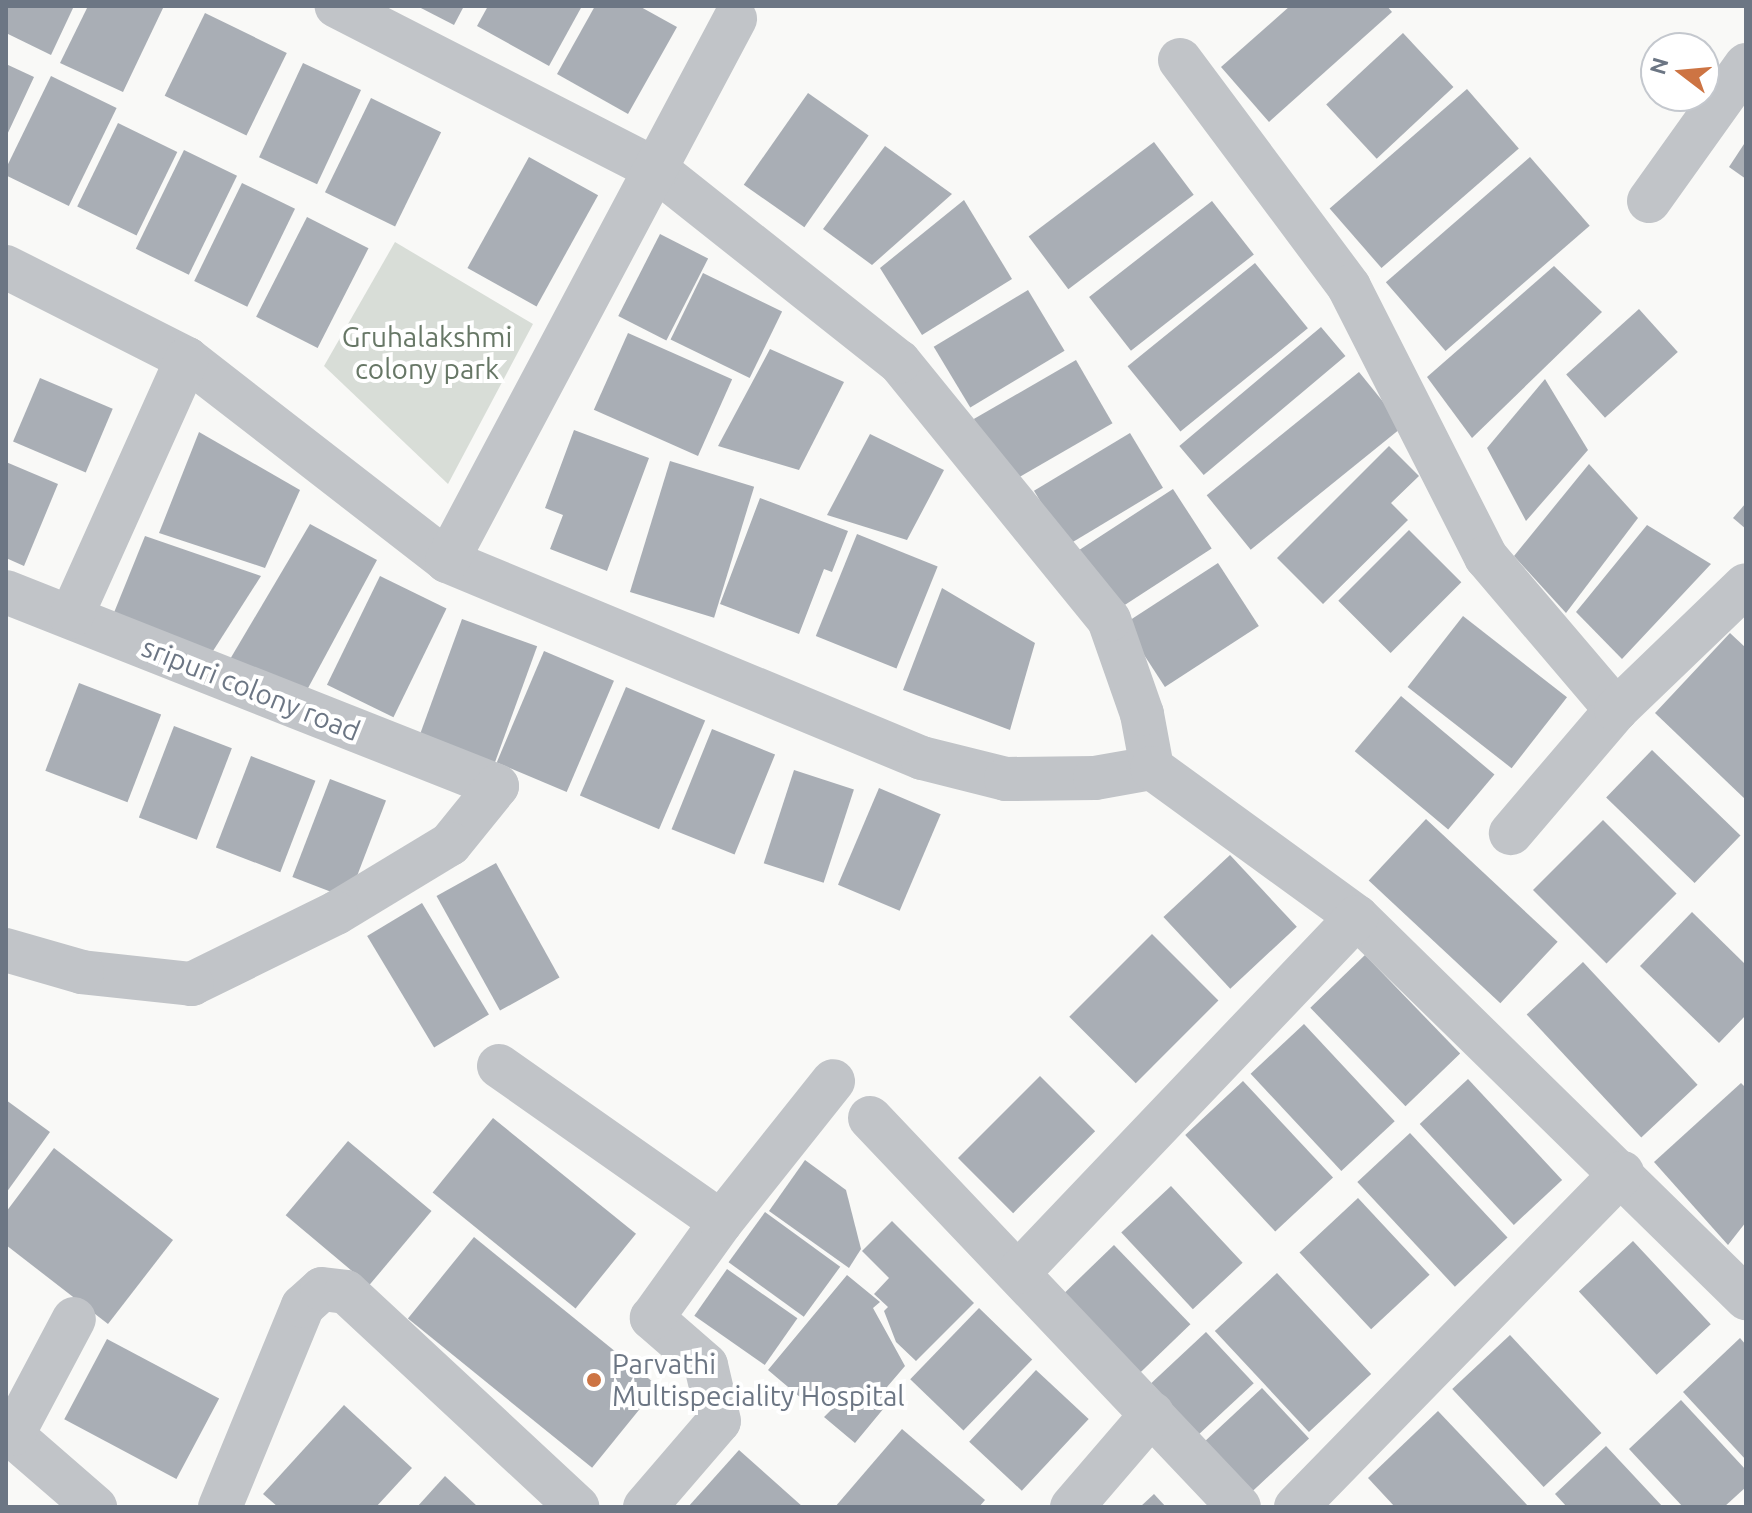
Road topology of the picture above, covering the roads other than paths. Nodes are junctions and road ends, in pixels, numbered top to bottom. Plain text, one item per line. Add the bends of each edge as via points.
1 (337, 6) edge
2 (735, 19) dead end
3 (1180, 60) dead end
4 (1746, 65) edge
5 (657, 170) junction
6 (1649, 201) dead end
7 (6, 267) edge
8 (187, 359) junction
9 (447, 561) junction
10 (1746, 585) edge
11 (6, 592) edge
12 (71, 617) junction
13 (1616, 710) junction
14 (1152, 768) junction
15 (1511, 833) dead end
16 (1357, 917) junction
17 (6, 950) edge
18 (499, 1066) dead end
19 (833, 1081) dead end
20 (870, 1118) dead end
21 (1622, 1173) junction
22 (721, 1222) junction
23 (1019, 1272) junction
24 (1746, 1298) edge
25 (74, 1319) dead end
26 (1152, 1414) junction
27 (9, 1432) edge
28 (95, 1507) edge
29 (220, 1507) edge
30 (577, 1507) edge
31 (645, 1507) edge
32 (1072, 1507) edge
33 (1239, 1507) edge
34 (1296, 1507) edge

1 - 5 street
2 - 5 street
3 - 13 street via 1349,287 1486,557
4 - 6 street
5 - 9 street
5 - 14 street via 899,362 1109,620 1142,714
7 - 8 street
8 - 9 street
8 - 12 street
9 - 14 street via 922,758 1006,779 1095,778
10 - 13 street
11 - 12 street, sripuri colony road
12 - 17 street, sripuri colony road via 497,786 450,844 336,913 192,984 82,972
13 - 15 street
14 - 16 street
16 - 21 street
16 - 23 street
18 - 22 street
19 - 22 street
20 - 23 street
21 - 24 street
21 - 34 street
22 - 31 street via 652,1318 706,1365 719,1421
23 - 26 street
25 - 27 street
26 - 32 street
26 - 33 street
27 - 28 street
29 - 30 street via 303,1306 322,1289 346,1292

